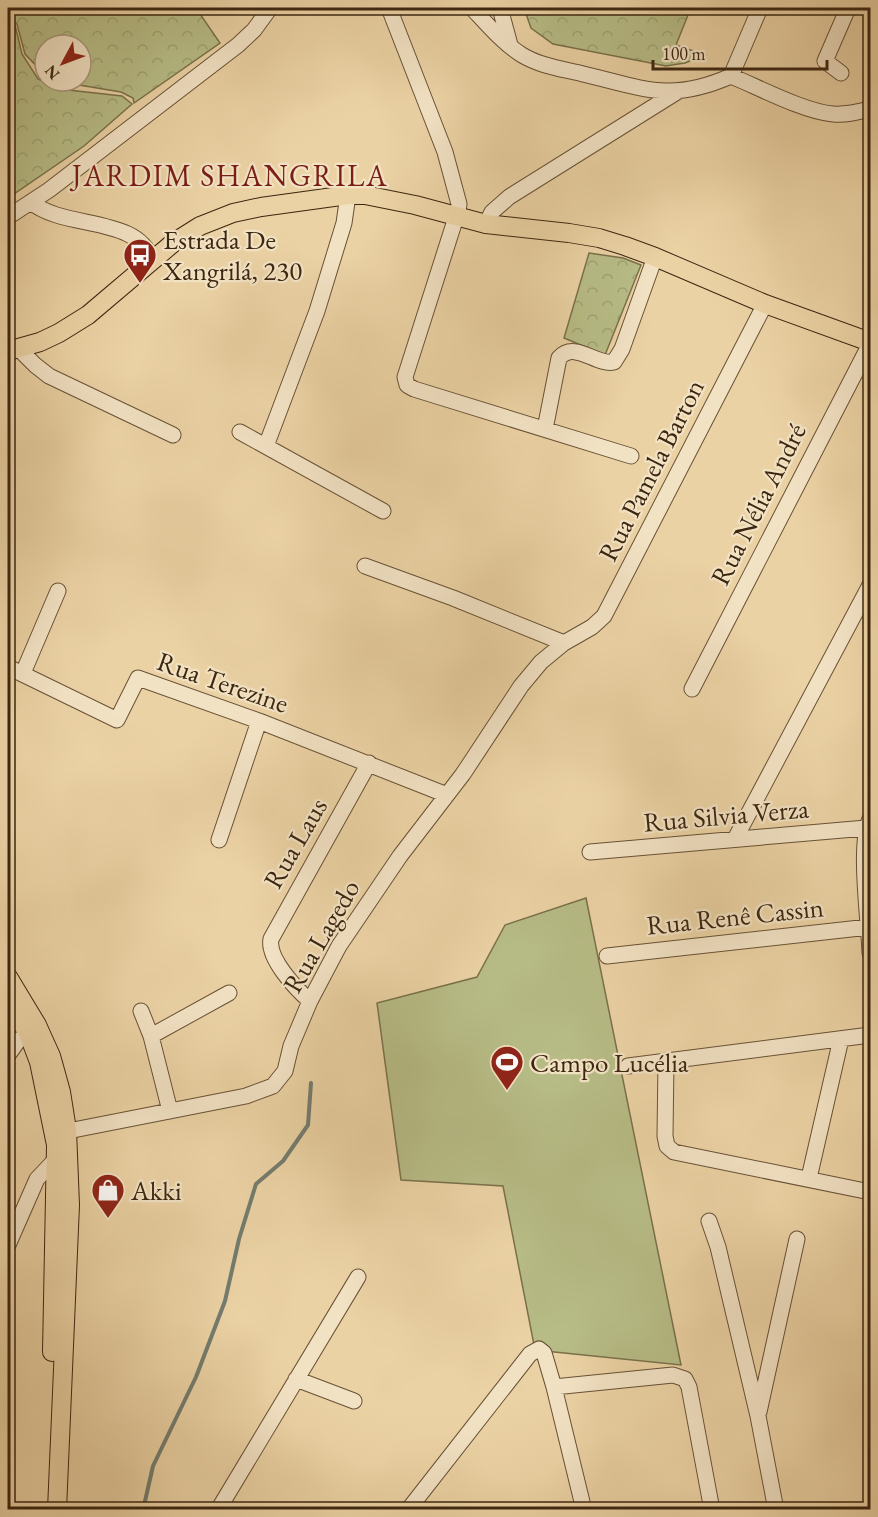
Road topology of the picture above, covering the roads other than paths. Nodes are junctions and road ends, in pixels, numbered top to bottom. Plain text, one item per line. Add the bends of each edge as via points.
1 (270, 8) edge
2 (389, 8) edge
3 (472, 8) edge
4 (500, 8) edge
5 (760, 8) edge
6 (849, 8) edge
7 (510, 47) junction
8 (841, 73) dead end
9 (730, 76) junction
10 (678, 91) junction
11 (870, 109) edge
12 (348, 195) junction
13 (32, 202) junction
14 (456, 216) junction
15 (8, 217) edge
16 (486, 224) junction
17 (655, 257) junction
18 (152, 261) junction
19 (765, 304) junction
20 (870, 343) edge
21 (13, 350) edge
22 (545, 429) junction
23 (240, 432) dead end
24 (173, 435) dead end
25 (266, 446) junction
26 (631, 456) dead end
27 (383, 512) dead end
28 (365, 566) dead end
29 (870, 585) edge
30 (58, 591) dead end
31 (564, 643) junction
32 (8, 667) edge
33 (23, 673) junction
34 (692, 689) dead end
35 (259, 721) junction
36 (369, 763) junction
37 (447, 795) junction
38 (868, 823) edge
39 (735, 839) junction
40 (219, 840) dead end
41 (590, 852) dead end
42 (869, 927) edge
43 (870, 953) edge
44 (607, 956) dead end
45 (8, 977) edge
46 (229, 993) dead end
47 (310, 1001) junction
48 (8, 1003) edge
49 (141, 1011) dead end
50 (32, 1029) junction
51 (870, 1035) edge
52 (151, 1036) junction
53 (841, 1039) junction
54 (8, 1055) edge
55 (666, 1062) junction
56 (628, 1066) dead end
57 (170, 1111) junction
58 (61, 1132) junction
59 (57, 1167) junction
60 (809, 1178) junction
61 (870, 1192) edge
62 (709, 1221) dead end
63 (797, 1239) dead end
64 (8, 1241) edge
65 (358, 1277) dead end
66 (296, 1379) junction
67 (554, 1387) junction
68 (354, 1401) dead end
69 (758, 1416) junction
70 (47, 1509) edge
71 (57, 1509) edge
72 (218, 1509) edge
73 (408, 1509) edge
74 (584, 1509) edge
75 (712, 1509) edge
76 (776, 1509) edge

1 - 13 street via 238,45
2 - 14 street via 453,177 459,204
3 - 7 street
4 - 7 street
5 - 9 street
6 - 8 street via 825,61
7 - 10 street via 536,61 631,87
9 - 10 street
9 - 11 street via 815,111 834,114
10 - 16 street via 509,197 492,212
12 - 14 main road via 387,199
12 - 18 main road via 233,213 181,237
12 - 25 street via 344,223 318,310
13 - 15 street
13 - 18 street via 56,214 130,234 144,245
14 - 16 main road
14 - 22 street via 405,377 407,385
16 - 17 main road via 599,238
17 - 19 main road
17 - 22 street via 614,362 571,352 557,360
18 - 21 main road via 88,315 59,333
19 - 20 main road
19 - 31 street, Rua Pamela Barton via 613,601 592,627
20 - 34 street, Rua Nélia André
21 - 24 street via 50,376
22 - 26 street
23 - 25 street
25 - 27 street
28 - 31 street
29 - 39 street
30 - 33 street
31 - 37 street, Rua Lagedo via 521,686
32 - 33 street, Rua Terezine
33 - 35 street, Rua Terezine via 117,720 138,678
35 - 36 street, Rua Terezine
35 - 40 street
36 - 37 street, Rua Terezine
36 - 47 street, Rua Laus via 274,932 270,946 290,980
37 - 47 street, Rua Lagedo via 339,946
38 - 39 street, Rua Silvia Verza
38 - 42 street via 865,848
39 - 41 street, Rua Silvia Verza
42 - 43 street
42 - 44 street, Rua Renê Cassin
45 - 50 main road
46 - 52 street
47 - 57 street, Rua Lagedo via 285,1071 273,1086 246,1096
48 - 50 main road
49 - 52 street
50 - 54 street
50 - 58 main road
51 - 53 street
52 - 57 street
53 - 55 street
53 - 60 street
55 - 56 street
55 - 60 street via 665,1136 667,1146 674,1152
57 - 58 street, Rua Lagedo
58 - 59 main road
59 - 64 street via 37,1179
59 - 70 main road
59 - 71 main road via 70,1205
60 - 61 street
62 - 69 street
63 - 69 street
65 - 66 street
66 - 68 street
66 - 72 street
67 - 73 street via 539,1349 530,1354
67 - 74 street
67 - 75 street via 673,1375 685,1379
69 - 76 street

